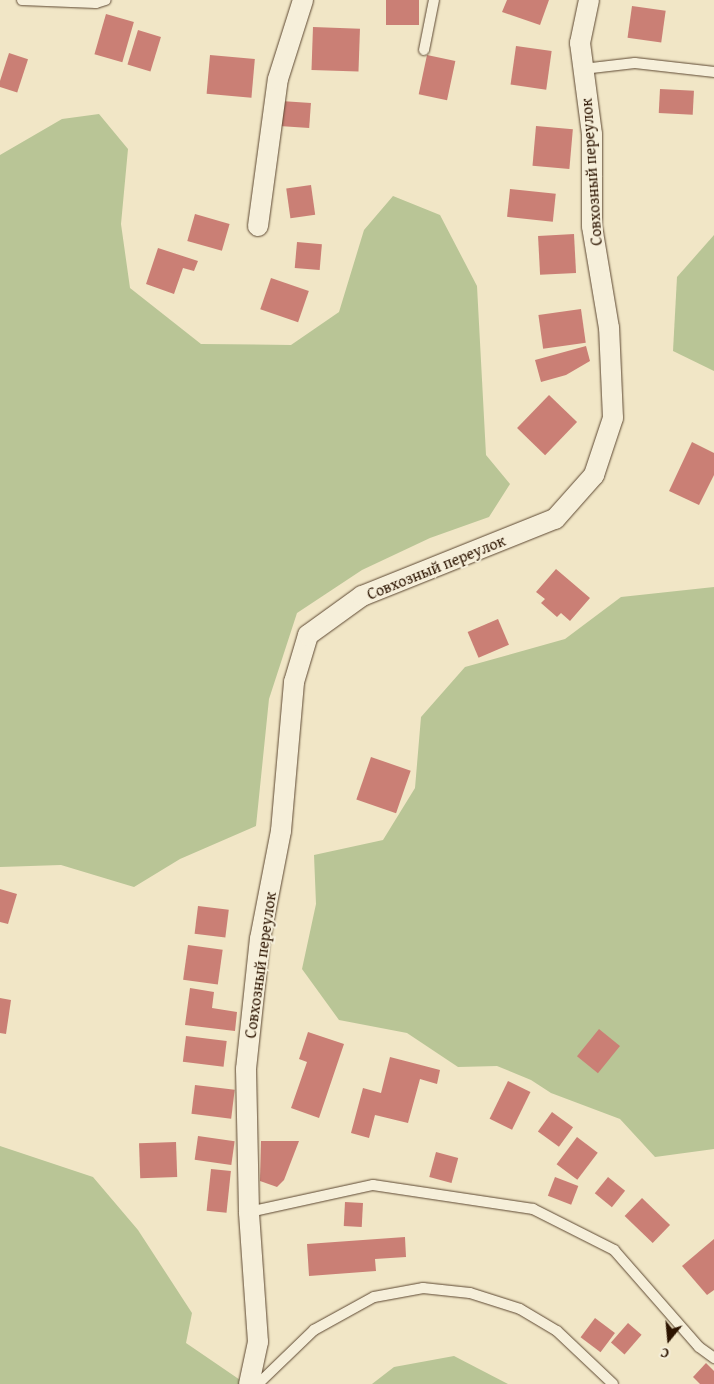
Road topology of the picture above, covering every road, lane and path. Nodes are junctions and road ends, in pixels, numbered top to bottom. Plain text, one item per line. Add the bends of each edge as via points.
1 (22, 0) edge
2 (106, 0) edge
3 (304, 0) edge
4 (434, 0) edge
5 (589, 0) edge
6 (424, 50) dead end
7 (583, 68) junction
8 (714, 72) edge
9 (258, 226) dead end
10 (249, 1212) junction
11 (714, 1358) edge
12 (249, 1384) edge
13 (258, 1384) edge
14 (613, 1384) edge

1 - 2 lane via 96,3
3 - 9 street via 278,79
4 - 6 lane
5 - 7 street, Совхозный переулок via 580,42
7 - 8 lane via 636,63
7 - 10 street, Совхозный переулок via 592,134 592,226 609,328 612,418 594,475 555,519 362,596 308,635 294,682 281,831 260,938 248,1050
10 - 11 lane via 373,1185 533,1209 614,1250 699,1348
10 - 12 street, Совхозный переулок via 258,1342
13 - 14 lane via 314,1330 374,1297 423,1288 470,1293 520,1309 557,1331

